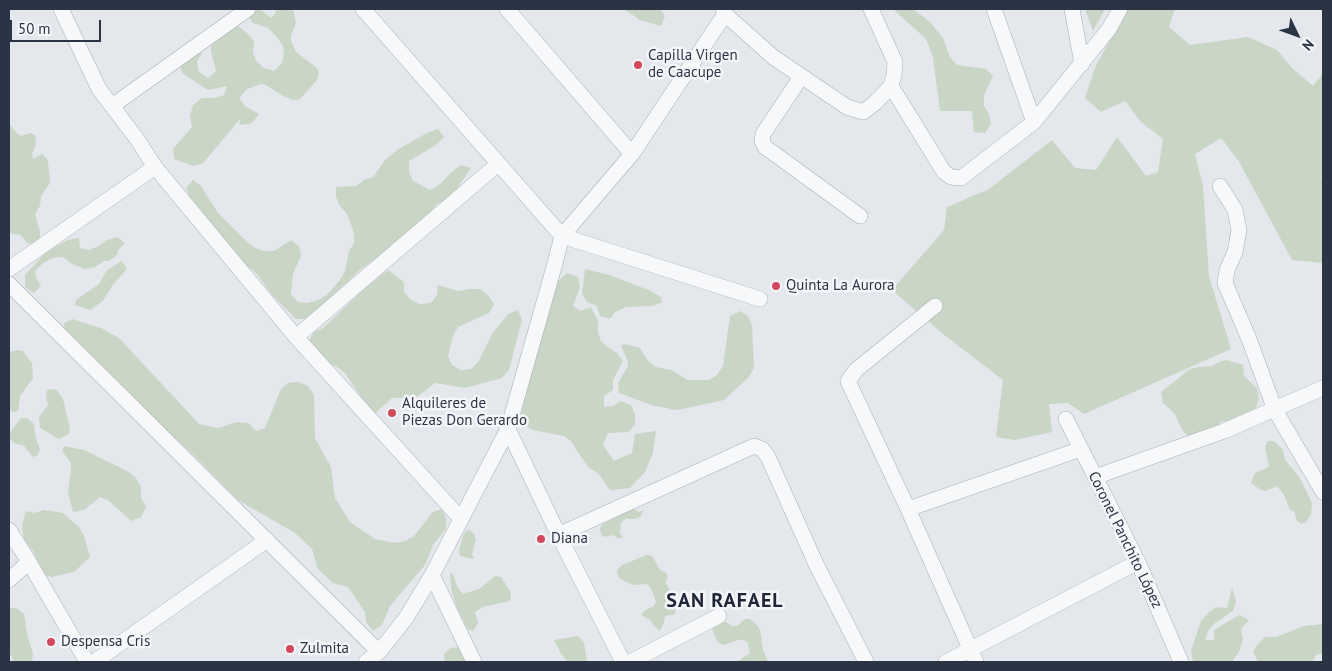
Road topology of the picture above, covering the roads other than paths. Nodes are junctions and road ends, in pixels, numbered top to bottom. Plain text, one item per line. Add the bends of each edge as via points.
1 (61, 9) edge
2 (248, 9) edge
3 (363, 9) edge
4 (507, 9) edge
5 (871, 9) edge
6 (994, 9) edge
7 (1072, 9) edge
8 (1120, 9) edge
9 (724, 11) edge
10 (1082, 64) junction
11 (801, 77) junction
12 (891, 86) junction
13 (112, 106) junction
14 (1034, 122) junction
15 (632, 154) junction
16 (498, 164) junction
17 (155, 167) junction
18 (1220, 186) dead end
19 (860, 216) dead end
20 (562, 236) junction
21 (9, 269) edge
22 (9, 284) edge
23 (760, 299) dead end
24 (935, 306) dead end
25 (296, 337) junction
26 (1323, 388) edge
27 (1275, 410) junction
28 (1066, 419) dead end
29 (508, 429) junction
30 (1081, 449) junction
31 (1095, 477) junction
32 (1323, 492) edge
33 (908, 509) junction
34 (461, 519) junction
35 (9, 530) edge
36 (558, 535) junction
37 (267, 540) junction
38 (29, 562) junction
39 (1138, 562) junction
40 (432, 575) junction
41 (9, 580) edge
42 (720, 616) dead end
43 (379, 652) junction
44 (974, 656) edge
45 (86, 662) edge
46 (94, 662) edge
47 (366, 662) edge
48 (474, 662) edge
49 (623, 662) edge
50 (630, 662) edge
51 (866, 662) edge
52 (946, 662) edge
53 (1182, 662) edge

1 - 13 street via 99,89
2 - 13 street
3 - 16 street
4 - 15 street
5 - 12 street via 895,62
6 - 14 street
7 - 10 street
8 - 10 street via 1110,29
9 - 11 street via 773,57
9 - 15 street
10 - 14 street
11 - 12 street via 847,107 862,112 876,103
11 - 19 street via 763,134 762,141 765,147
12 - 14 street via 944,172 951,177 960,178
13 - 17 street
15 - 20 street
16 - 20 street
16 - 25 street
17 - 21 street
17 - 25 street
18 - 27 street via 1235,210 1239,230 1225,283
20 - 23 street
20 - 29 street
22 - 37 street
24 - 33 street via 856,370 848,381
25 - 34 street
26 - 27 street
27 - 31 street
27 - 32 street
28 - 30 street, Coronel Panchito López
29 - 34 street
29 - 36 street
30 - 31 street, Coronel Panchito López
30 - 33 street
31 - 39 street, Coronel Panchito López
33 - 44 street
34 - 40 street
35 - 38 street
36 - 49 street
36 - 51 street via 754,446 762,449
37 - 43 street
37 - 46 street
38 - 41 street
38 - 45 street
39 - 44 street
39 - 53 street, Coronel Panchito López
40 - 43 street via 406,618
40 - 48 street
42 - 50 street
43 - 47 street
44 - 52 street

